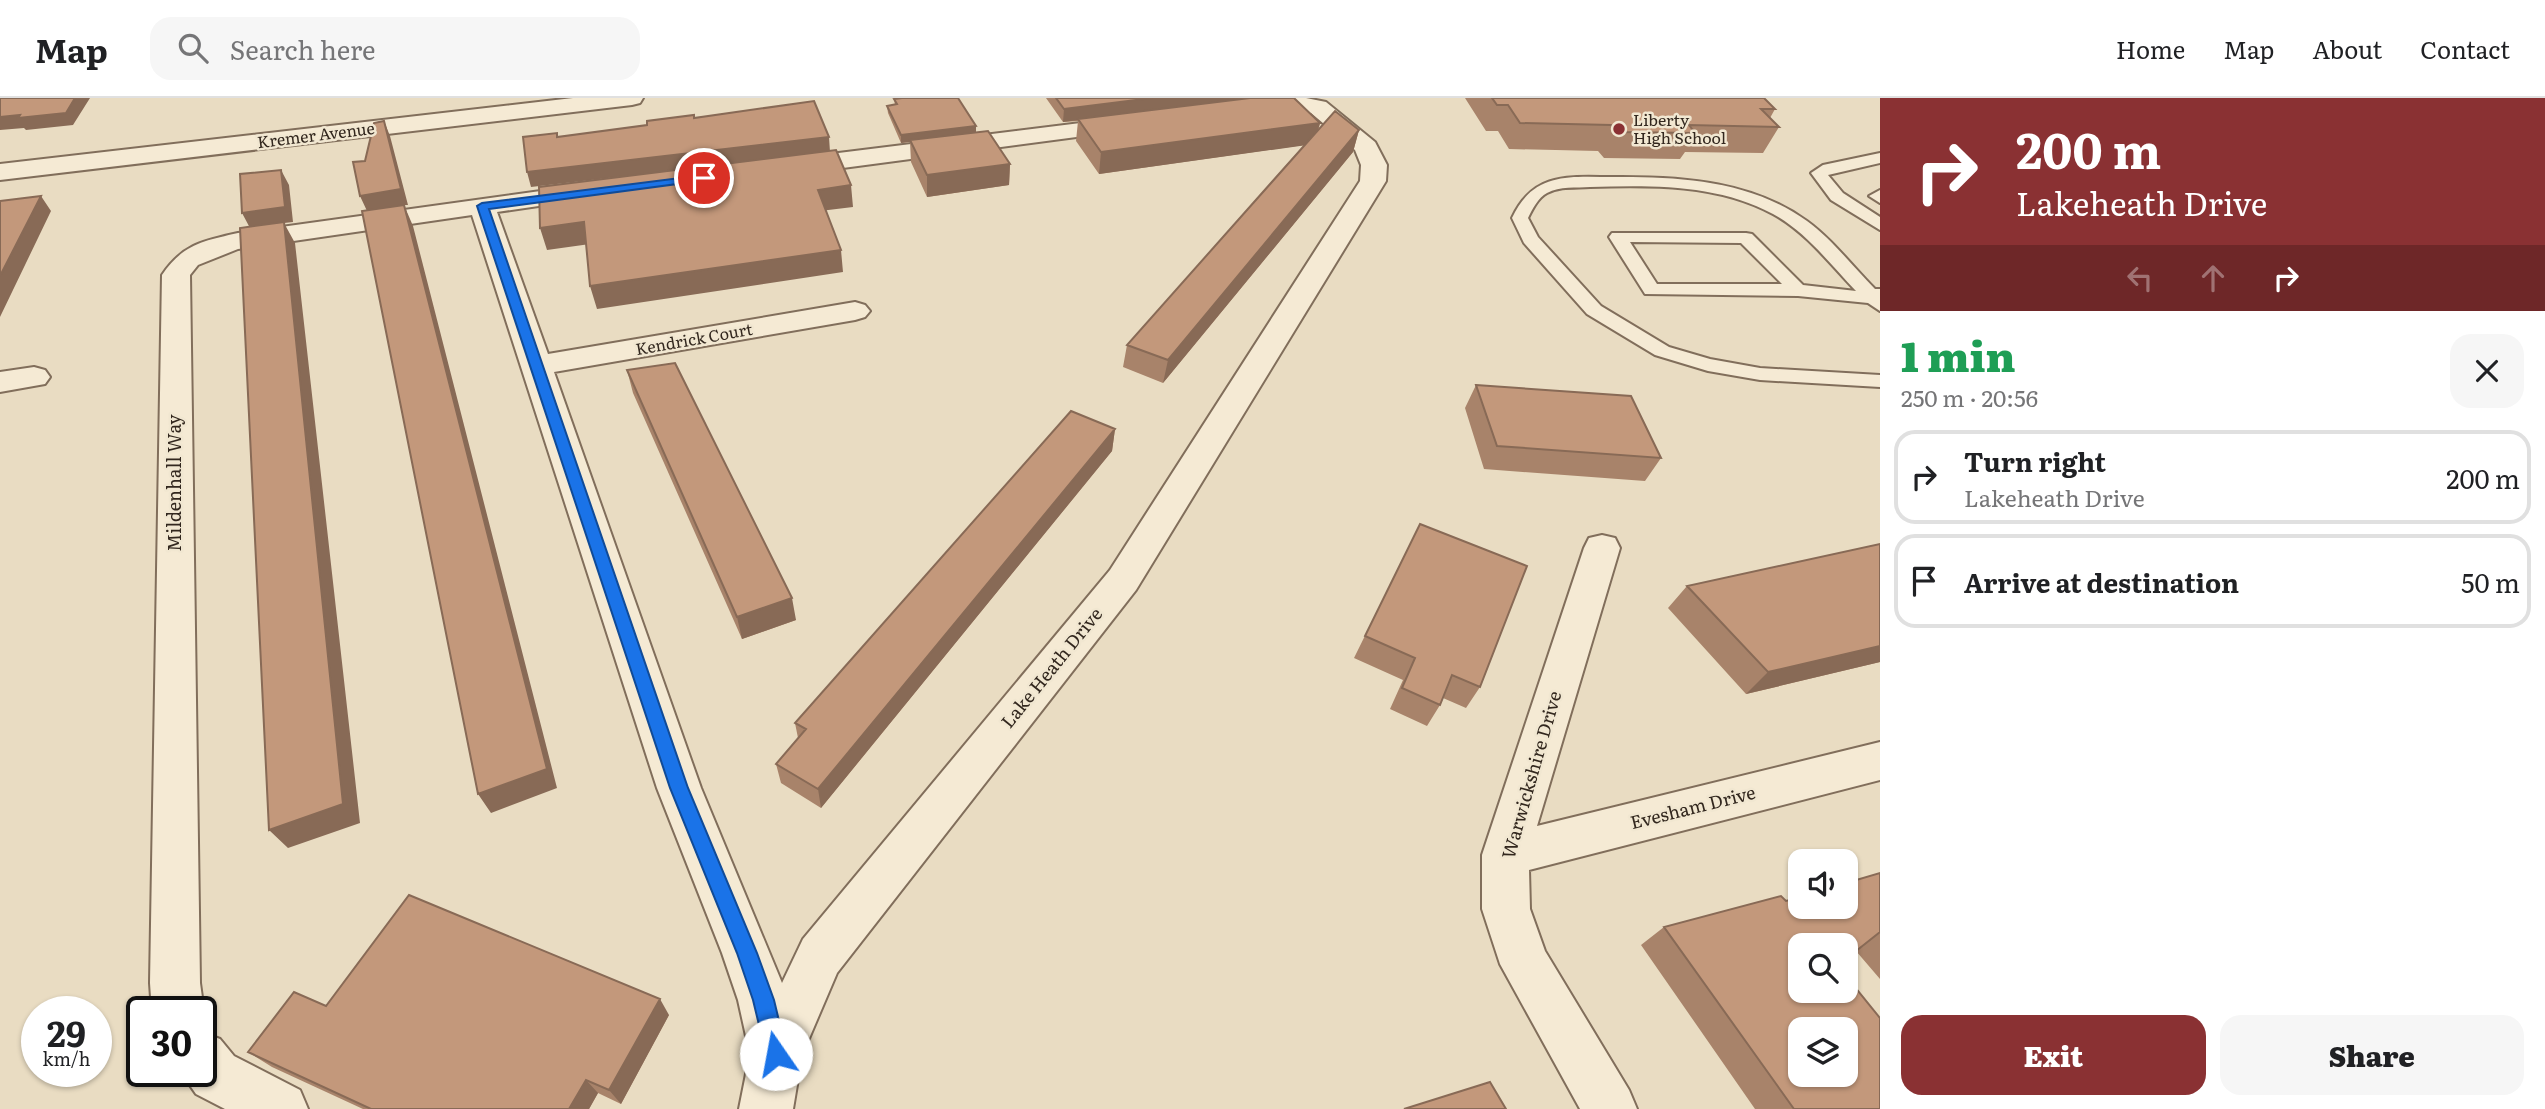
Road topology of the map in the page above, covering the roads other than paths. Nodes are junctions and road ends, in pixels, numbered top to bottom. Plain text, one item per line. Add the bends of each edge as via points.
1 (632, 98) edge
2 (1220, 113) edge
3 (1154, 121) edge
4 (1880, 159) edge
5 (773, 169) edge
6 (0, 172) edge
7 (621, 188) edge
8 (482, 206) junction
9 (1880, 225) edge
10 (1798, 290) junction
11 (1877, 299) edge
12 (855, 312) dead end
13 (534, 366) junction
14 (34, 377) dead end
15 (1880, 381) edge
16 (0, 382) edge
17 (1602, 548) dead end
18 (1880, 761) edge
19 (1506, 855) junction
20 (176, 996) edge
21 (776, 1054) junction
22 (217, 1076) edge
23 (281, 1109) edge
24 (766, 1109) edge
25 (1610, 1109) edge

1 - 6 street, Kremer Avenue
2 - 21 street, Lake Heath Drive via 1306,104 1325,112 1366,147 1374,165 1373,181 1123,580 820,956
3 - 5 street
4 - 9 lane via 1829,167 1819,173 1834,194
7 - 8 street, Mildenhall Way
8 - 13 street
8 - 20 street, Mildenhall Way via 238,241 188,259 176,275
10 - 10 lane via 1651,290 1618,237 1746,238
10 - 11 lane
11 - 15 lane via 1789,215 1722,189 1667,182 1564,183 1543,188 1529,199 1520,218 1530,239 1594,310 1662,351 1760,374
12 - 13 street, Kendrick Court
13 - 21 street via 679,788 747,953
14 - 16 street
17 - 19 street, Warwickshire Drive
18 - 19 street, Evesham Drive
19 - 25 street, Warwickshire Drive via 1506,909 1525,964
21 - 24 street
22 - 23 street

